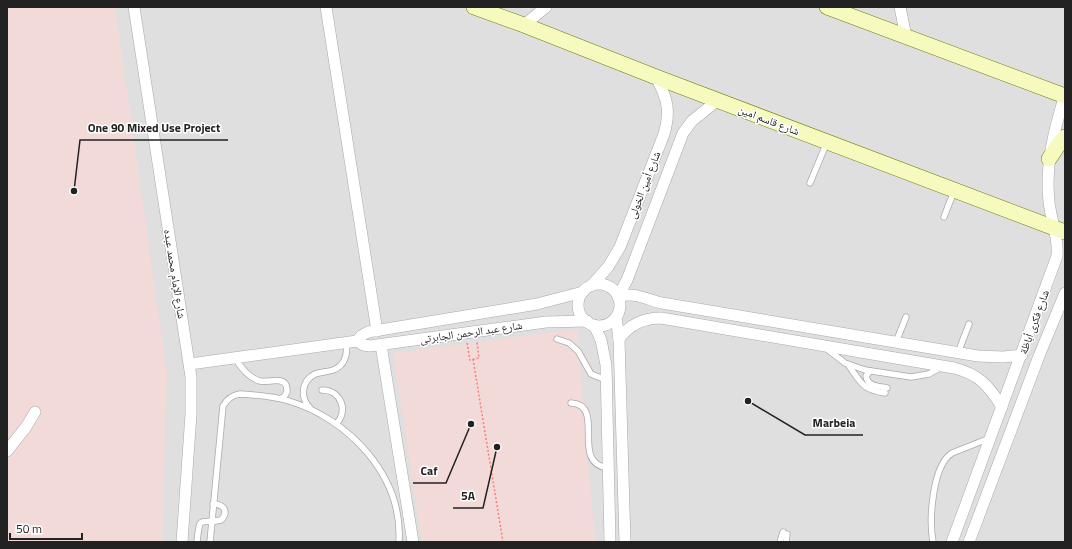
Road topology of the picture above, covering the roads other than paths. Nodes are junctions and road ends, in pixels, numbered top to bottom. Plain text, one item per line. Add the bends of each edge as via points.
1 (134, 7) edge
2 (326, 7) edge
3 (546, 7) edge
4 (827, 7) edge
5 (900, 7) edge
6 (480, 8) edge
7 (846, 10) edge
8 (524, 25) junction
9 (906, 37) junction
10 (656, 76) junction
11 (1065, 96) edge
12 (718, 100) junction
13 (1065, 138) edge
14 (827, 141) junction
15 (1049, 159) junction
16 (810, 183) dead end
17 (954, 190) junction
18 (944, 217) dead end
19 (1060, 230) edge
20 (592, 285) junction
21 (583, 292) junction
22 (1065, 293) edge
23 (618, 296) junction
24 (616, 317) junction
25 (906, 317) dead end
26 (591, 323) junction
27 (970, 324) dead end
28 (377, 331) junction
29 (557, 339) dead end
30 (619, 339) junction
31 (352, 342) junction
32 (896, 342) junction
33 (381, 345) junction
34 (822, 345) junction
35 (958, 353) junction
36 (1022, 355) junction
37 (236, 358) junction
38 (190, 364) junction
39 (849, 366) junction
40 (943, 366) junction
41 (870, 371) junction
42 (606, 380) junction
43 (322, 390) dead end
44 (281, 398) junction
45 (572, 404) dead end
46 (1002, 407) junction
47 (312, 410) junction
48 (35, 412) dead end
49 (336, 424) junction
50 (991, 438) junction
51 (7, 451) edge
52 (608, 468) junction
53 (213, 504) junction
54 (212, 521) junction
55 (182, 542) edge
56 (197, 542) edge
57 (210, 542) edge
58 (399, 542) edge
59 (413, 542) edge
60 (610, 542) edge
61 (625, 542) edge
62 (780, 542) edge
63 (786, 542) edge
64 (933, 542) edge
65 (952, 542) edge
66 (969, 542) edge

1 - 38 street, شارع الإمام محمد عبده
2 - 28 street
3 - 8 street
4 - 7 main road
5 - 9 street
6 - 8 main road, شارع قاسم امين
7 - 9 main road
8 - 10 main road, شارع قاسم امين
9 - 11 main road
10 - 12 main road, شارع قاسم امين
10 - 20 street, شارع أمين الخولى via 668,106 664,134 620,247 608,267
11 - 15 street, شارع فكرى أباظة
12 - 14 main road, شارع قاسم امين
12 - 23 street, شارع أمين الخولى via 692,121 684,133 627,280
13 - 15 main road
14 - 16 lane
14 - 17 main road, شارع قاسم امين
15 - 19 street, شارع فكرى أباظة via 1049,200
17 - 18 lane
17 - 19 main road, شارع قاسم امين
19 - 36 street, شارع فكرى أباظة via 1057,256
20 - 21 street
20 - 23 street via 607,286
21 - 26 street via 579,310
21 - 28 street, شارع عبد الرحمن الجابرتى via 537,304
22 - 66 street, شارع فكرى أباظة
23 - 24 street via 620,306
23 - 32 street via 626,294 657,302
24 - 26 street via 606,324
24 - 30 street
25 - 32 lane
26 - 33 street, شارع عبد الرحمن الجابرتى via 546,322
26 - 42 street via 603,348
27 - 35 lane
28 - 31 street, شارع عبد الرحمن الجابرتى via 364,334
29 - 42 lane via 569,343 578,351 590,374
30 - 34 street via 637,323 661,318
30 - 61 street
31 - 33 street, شارع عبد الرحمن الجابرتى via 366,346
31 - 37 street, شارع عبد الرحمن الجابرتى
31 - 47 lane via 340,366 313,375 304,385 304,399
32 - 35 street
33 - 59 street
34 - 39 lane
34 - 40 street
35 - 36 street via 986,357
36 - 46 street, شارع فكرى أباظة
37 - 38 street, شارع عبد الرحمن الجابرتى
37 - 44 lane via 244,371 256,379 279,380 285,383 287,392
38 - 55 street, شارع الإمام محمد عبده via 191,402
39 - 41 lane
39 - 41 lane via 864,386 870,390 886,391 868,383 866,376
40 - 41 lane via 929,374 915,376
40 - 46 street via 976,376 988,386
42 - 52 street
43 - 49 lane via 334,392 342,402 342,414
44 - 47 lane
44 - 53 lane via 240,394 225,402 221,416
45 - 52 lane via 582,407 586,412 589,452 592,459 597,465
46 - 50 street, شارع فكرى أباظة
47 - 49 lane
48 - 51 street
49 - 58 lane via 363,448 384,476 396,507 400,529
50 - 64 lane via 946,457 933,493
50 - 65 street, شارع فكرى أباظة
52 - 60 street
53 - 54 lane
53 - 54 lane via 222,506 225,513 221,520
54 - 56 lane via 199,524
54 - 57 lane
62 - 63 lane via 785,533

